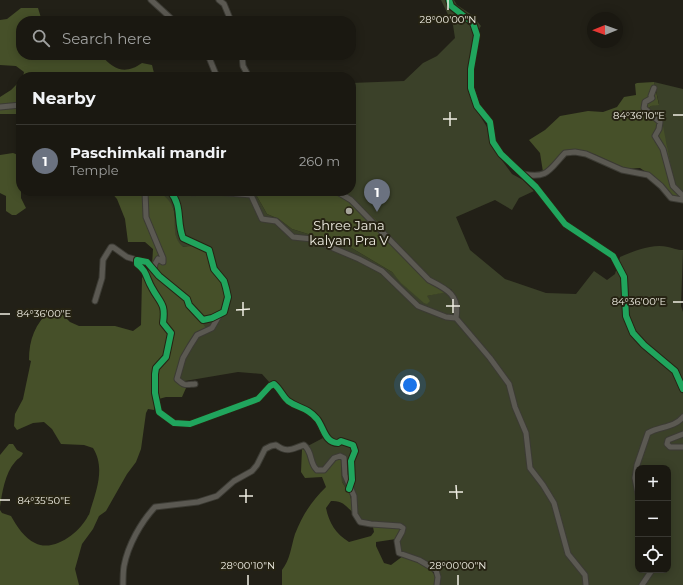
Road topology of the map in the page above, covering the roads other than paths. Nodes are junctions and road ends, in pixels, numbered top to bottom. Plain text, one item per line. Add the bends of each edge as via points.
1 (151, 0) edge
2 (219, 0) edge
3 (449, 0) edge
4 (169, 16) edge
5 (229, 16) edge
6 (210, 60) edge
7 (242, 60) edge
8 (215, 72) edge
9 (246, 72) edge
10 (654, 88) dead end
11 (16, 105) edge
12 (0, 107) edge
13 (522, 174) junction
14 (146, 196) edge
15 (174, 196) edge
16 (250, 196) edge
17 (344, 196) edge
18 (683, 196) edge
19 (683, 200) edge
20 (137, 260) junction
21 (154, 271) junction
22 (94, 301) dead end
23 (221, 313) junction
24 (456, 318) junction
25 (195, 384) dead end
26 (683, 389) edge
27 (683, 417) edge
28 (683, 434) edge
29 (683, 447) edge
30 (637, 465) edge
31 (349, 489) junction
32 (650, 573) edge
33 (123, 585) edge
34 (437, 585) edge
35 (586, 585) edge
36 (642, 585) edge

1 - 4 street
2 - 5 street via 224,4
3 - 13 street via 451,6 473,23 477,35 470,78 477,106 490,122 493,142 501,154
6 - 8 street
7 - 9 street
10 - 18 street via 652,98 645,102 644,108 660,122 655,136 663,149 673,186
11 - 12 street
13 - 19 street via 540,176 555,166 565,153 575,152 622,170 648,175 671,198
13 - 26 street via 536,187 565,224 613,256 624,277 626,316 633,333 675,370
14 - 21 street via 146,216 163,258 163,262 158,258
15 - 23 street via 180,214 182,238 209,250 214,269 224,281 228,297
16 - 24 street via 262,219 276,221 293,237 312,238 359,259 382,271 418,306
17 - 24 street via 428,280 444,287 456,300
20 - 21 street via 147,262
20 - 22 street via 111,247 103,260 102,278
20 - 31 street via 160,299 165,312 163,323 171,332 166,357 156,368 155,374 159,412 174,423 190,424 258,399 274,384 288,401 312,413 327,439 333,443 341,441 353,445 355,451 351,460 352,480
21 - 23 street via 187,298 203,320
23 - 25 street via 212,328 197,335 184,358 177,379 180,384
24 - 35 street via 509,384 526,433 530,468 554,503 568,554 585,575
27 - 30 street via 664,429 648,433
28 - 29 street via 668,440 667,444 670,447
31 - 33 street via 344,458 334,458 324,470 317,470 313,466 311,453 304,445 293,450 271,446 252,471 234,481 217,496 198,502 155,507 130,549 124,567
31 - 34 street via 354,496 356,514 360,522 400,526 402,532 397,541 399,553 436,570
32 - 36 street

